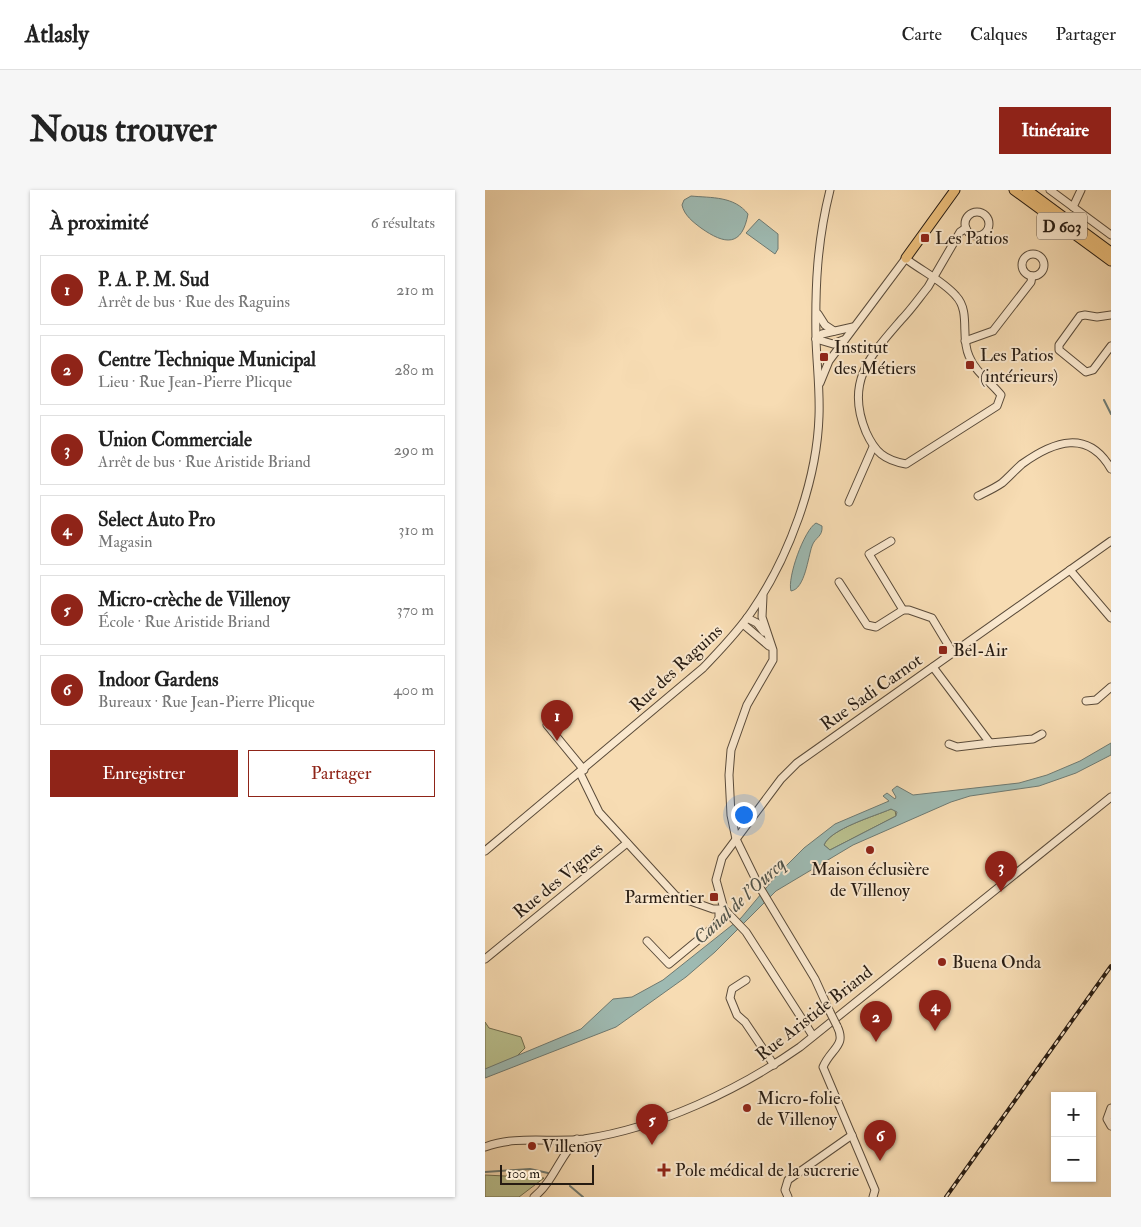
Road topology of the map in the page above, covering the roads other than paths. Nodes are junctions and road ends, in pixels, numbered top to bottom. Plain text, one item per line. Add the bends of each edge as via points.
1 (830, 190) edge
2 (955, 190) edge
3 (1015, 190) edge
4 (1027, 190) edge
5 (1049, 190) edge
6 (1081, 190) edge
7 (1073, 207) junction
8 (966, 228) dead end
9 (1111, 235) edge
10 (1111, 252) edge
11 (906, 258) junction
12 (1111, 261) edge
13 (1032, 276) dead end
14 (932, 278) junction
15 (817, 310) junction
16 (1111, 315) edge
17 (853, 328) junction
18 (834, 331) junction
19 (816, 339) junction
20 (843, 340) junction
21 (965, 341) junction
22 (1111, 346) edge
23 (819, 386) junction
24 (873, 447) junction
25 (1111, 469) edge
26 (844, 488) dead end
27 (853, 492) junction
28 (978, 496) dead end
29 (849, 502) dead end
30 (1111, 541) edge
31 (891, 542) dead end
32 (1070, 570) junction
33 (839, 582) dead end
34 (764, 591) junction
35 (903, 610) junction
36 (1111, 618) edge
37 (745, 621) junction
38 (770, 640) junction
39 (773, 650) junction
40 (953, 653) junction
41 (933, 667) junction
42 (1111, 687) edge
43 (1086, 702) dead end
44 (547, 725) dead end
45 (1042, 734) dead end
46 (990, 743) junction
47 (949, 744) dead end
48 (582, 771) junction
49 (1111, 796) edge
50 (736, 839) junction
51 (627, 843) junction
52 (485, 852) edge
53 (724, 912) junction
54 (647, 942) dead end
55 (485, 959) edge
56 (745, 980) dead end
57 (813, 1036) junction
58 (774, 1065) junction
59 (1111, 1108) edge
60 (1111, 1126) edge
61 (852, 1135) junction
62 (577, 1140) junction
63 (485, 1146) edge
64 (534, 1197) edge
65 (788, 1197) edge
66 (873, 1197) edge

1 - 15 street, Rue des Raguins via 817,250
2 - 11 main road
3 - 12 main road, D 603
4 - 10 main road, D 603
5 - 7 street
6 - 7 street
7 - 9 street
8 - 14 street via 960,232
11 - 14 street
11 - 17 street
13 - 21 street via 1031,282 993,331
14 - 21 street via 956,296 962,307
14 - 24 street via 863,369 858,385 859,406
15 - 18 street via 821,321
15 - 19 street, Rue des Raguins
16 - 22 street via 1097,318 1080,316 1059,345 1059,350 1086,372 1093,370
17 - 18 street
17 - 20 street
18 - 19 street
19 - 20 street via 833,344
19 - 23 street, Rue des Raguins
20 - 23 street via 829,361
21 - 24 street via 969,356 980,373 1001,395 997,406 905,464 891,461
23 - 34 street, Rue des Raguins via 815,454 790,543
24 - 27 street
25 - 28 street via 1093,448 1082,443 1060,444 1036,455 1003,482
26 - 27 street
27 - 29 street
30 - 32 street, Rue Sadi Carnot
31 - 35 street via 869,554
32 - 36 street
32 - 40 street, Rue Sadi Carnot
33 - 35 street via 867,625 876,627
34 - 37 street, Rue des Raguins
34 - 38 street via 762,612
35 - 40 street via 932,618
37 - 38 street via 757,622
37 - 39 street
37 - 48 street, Rue des Raguins via 677,692
38 - 39 street
39 - 50 street via 769,668 747,705 731,750 729,796
40 - 41 street, Rue Sadi Carnot
41 - 46 street
41 - 50 street, Rue Sadi Carnot via 797,763
42 - 43 street via 1096,700
44 - 48 street
45 - 46 street via 1033,739
46 - 47 street
48 - 51 street via 599,812
48 - 52 street, Rue des Raguins
49 - 57 street, Rue Aristide Briand
50 - 53 street, Rue Sadi Carnot via 722,858 716,880
50 - 61 street, bridge via 759,886 815,979 842,1036 823,1067
51 - 53 street via 681,900
51 - 55 street, Rue des Vignes
53 - 54 street via 715,926 669,964
53 - 57 street via 746,932
56 - 58 street via 731,989 730,998 737,1015
57 - 58 street, Rue Aristide Briand
58 - 62 street, Rue Aristide Briand via 752,1079 656,1122
59 - 60 street via 1107,1119
61 - 65 street via 789,1180 785,1190
61 - 66 street via 875,1190
62 - 63 street, Rue Aristide Briand via 507,1142
62 - 64 street

